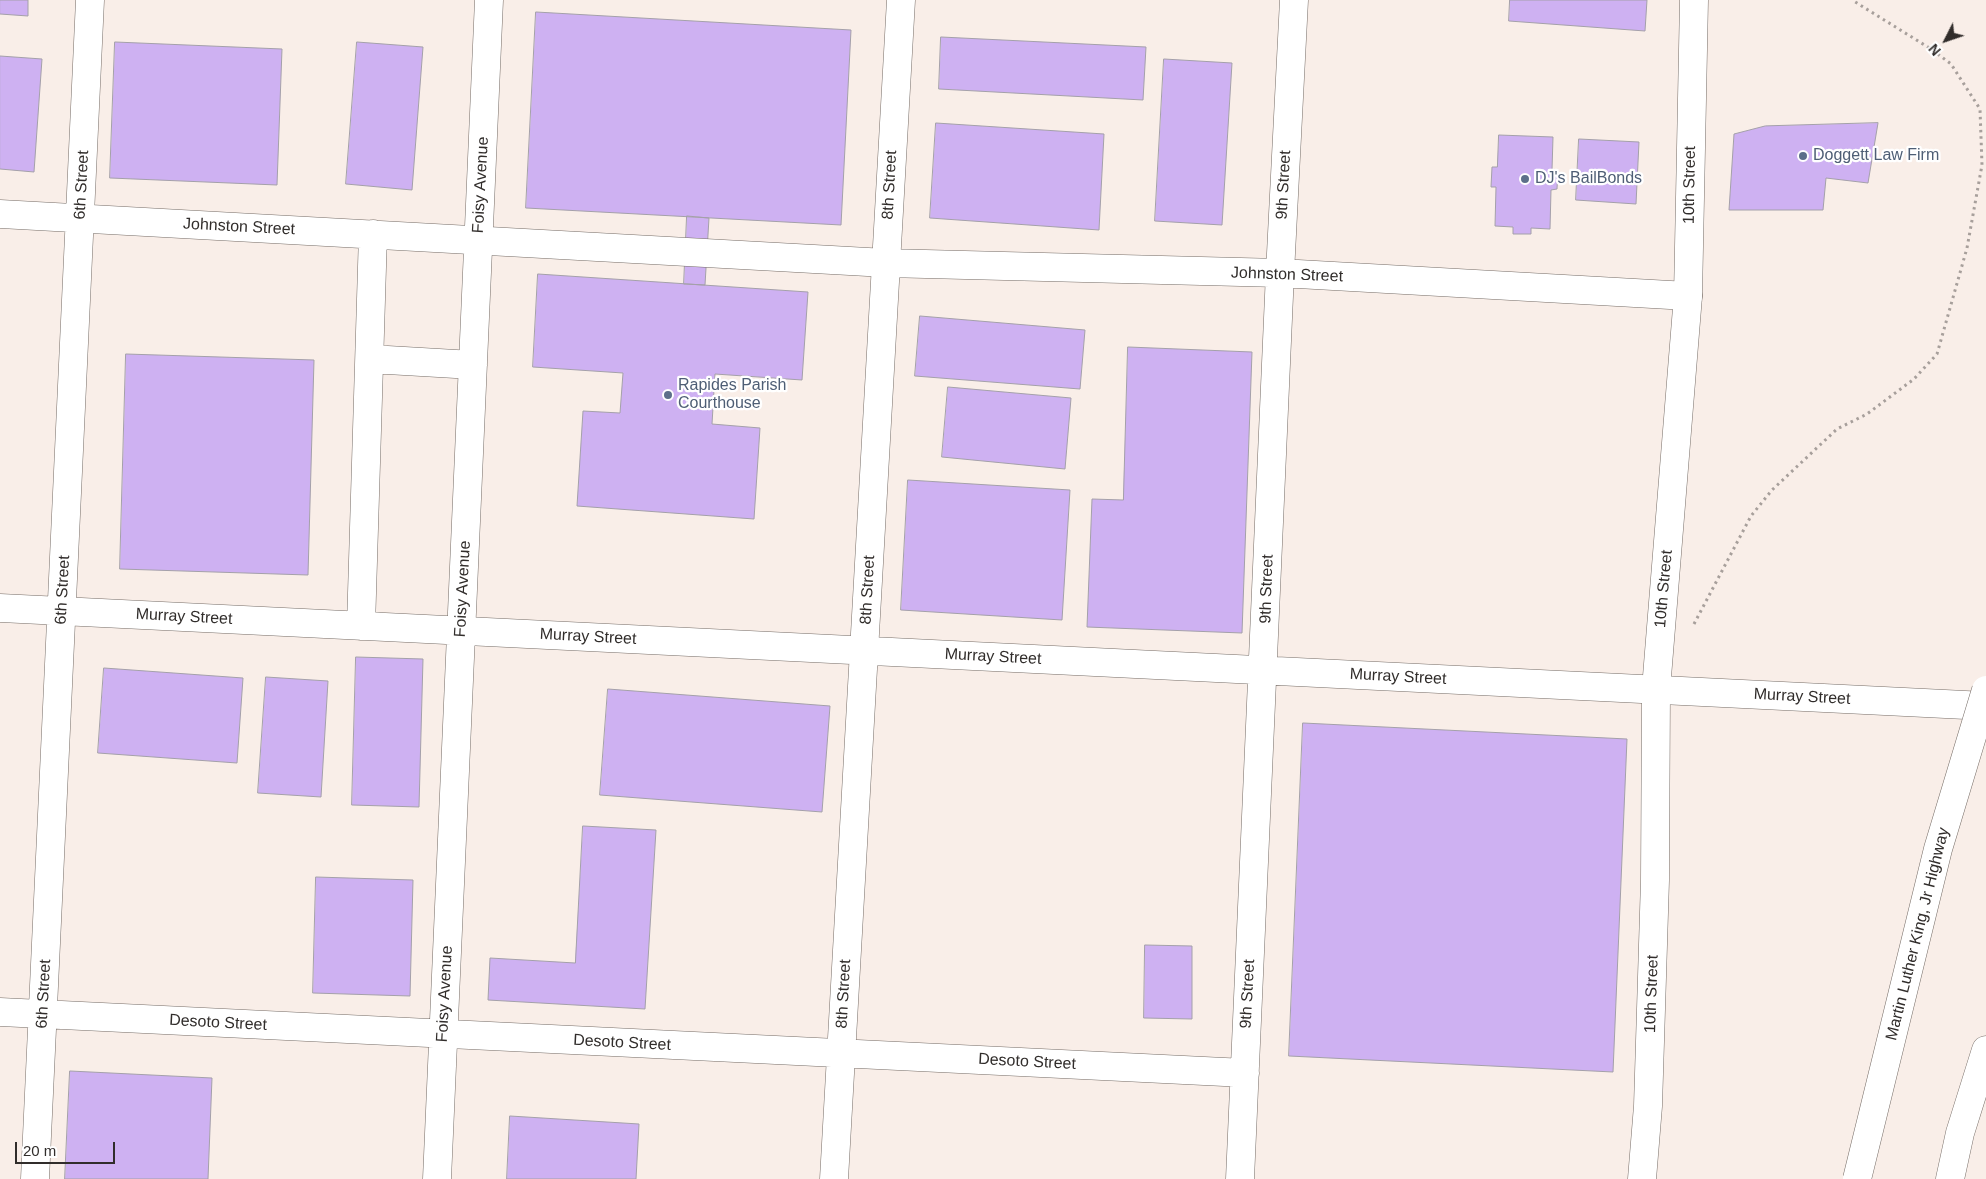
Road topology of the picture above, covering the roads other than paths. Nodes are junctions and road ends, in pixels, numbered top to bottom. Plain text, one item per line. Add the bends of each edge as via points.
1 (90, 0) edge
2 (489, 0) edge
3 (901, 0) edge
4 (1294, 0) edge
5 (1694, 0) edge
6 (0, 214) edge
7 (80, 219) junction
8 (374, 234) junction
9 (478, 239) junction
10 (886, 263) junction
11 (1280, 273) junction
12 (1688, 296) junction
13 (370, 359) junction
14 (473, 365) junction
15 (0, 608) edge
16 (62, 611) junction
17 (361, 626) junction
18 (461, 631) junction
19 (864, 650) junction
20 (1263, 670) junction
21 (1656, 689) junction
22 (1986, 690) edge
23 (1986, 706) edge
24 (0, 1012) edge
25 (43, 1014) junction
26 (443, 1034) junction
27 (1986, 1050) edge
28 (841, 1053) junction
29 (1244, 1073) junction
30 (35, 1179) edge
31 (437, 1179) edge
32 (834, 1179) edge
33 (1240, 1179) edge
34 (1642, 1179) edge
35 (1857, 1179) edge
36 (1950, 1179) edge

1 - 7 main road, 6th Street
2 - 9 main road, Foisy Avenue
3 - 10 main road, 8th Street
4 - 11 main road, 9th Street
5 - 12 main road, 10th Street
6 - 7 main road, Johnston Street
7 - 8 main road, Johnston Street
7 - 16 main road, 6th Street
8 - 9 main road, Johnston Street
8 - 13 main road
9 - 10 main road, Johnston Street
9 - 14 main road, Foisy Avenue
10 - 11 main road, Johnston Street
10 - 19 main road, 8th Street
11 - 12 main road, Johnston Street
11 - 20 main road, 9th Street
12 - 21 main road, 10th Street
13 - 14 main road
13 - 17 main road
14 - 18 main road, Foisy Avenue
15 - 16 main road, Murray Street
16 - 17 main road, Murray Street
16 - 25 main road, 6th Street
17 - 18 main road, Murray Street
18 - 19 main road, Murray Street
18 - 26 main road, Foisy Avenue
19 - 20 main road, Murray Street
19 - 28 main road, 8th Street
20 - 21 main road, Murray Street
20 - 29 main road, 9th Street
21 - 23 main road, Murray Street
21 - 34 main road, 10th Street via 1654,900 1648,1106
22 - 35 main road, Martin Luther King, Jr Highway, bridge via 1938,849
24 - 25 main road, Desoto Street
25 - 26 main road, Desoto Street
25 - 30 main road, 6th Street
26 - 28 main road, Desoto Street
26 - 31 main road, Foisy Avenue
27 - 36 main road via 1960,1133
28 - 29 main road, Desoto Street
28 - 32 main road, 8th Street
29 - 33 main road, 9th Street

